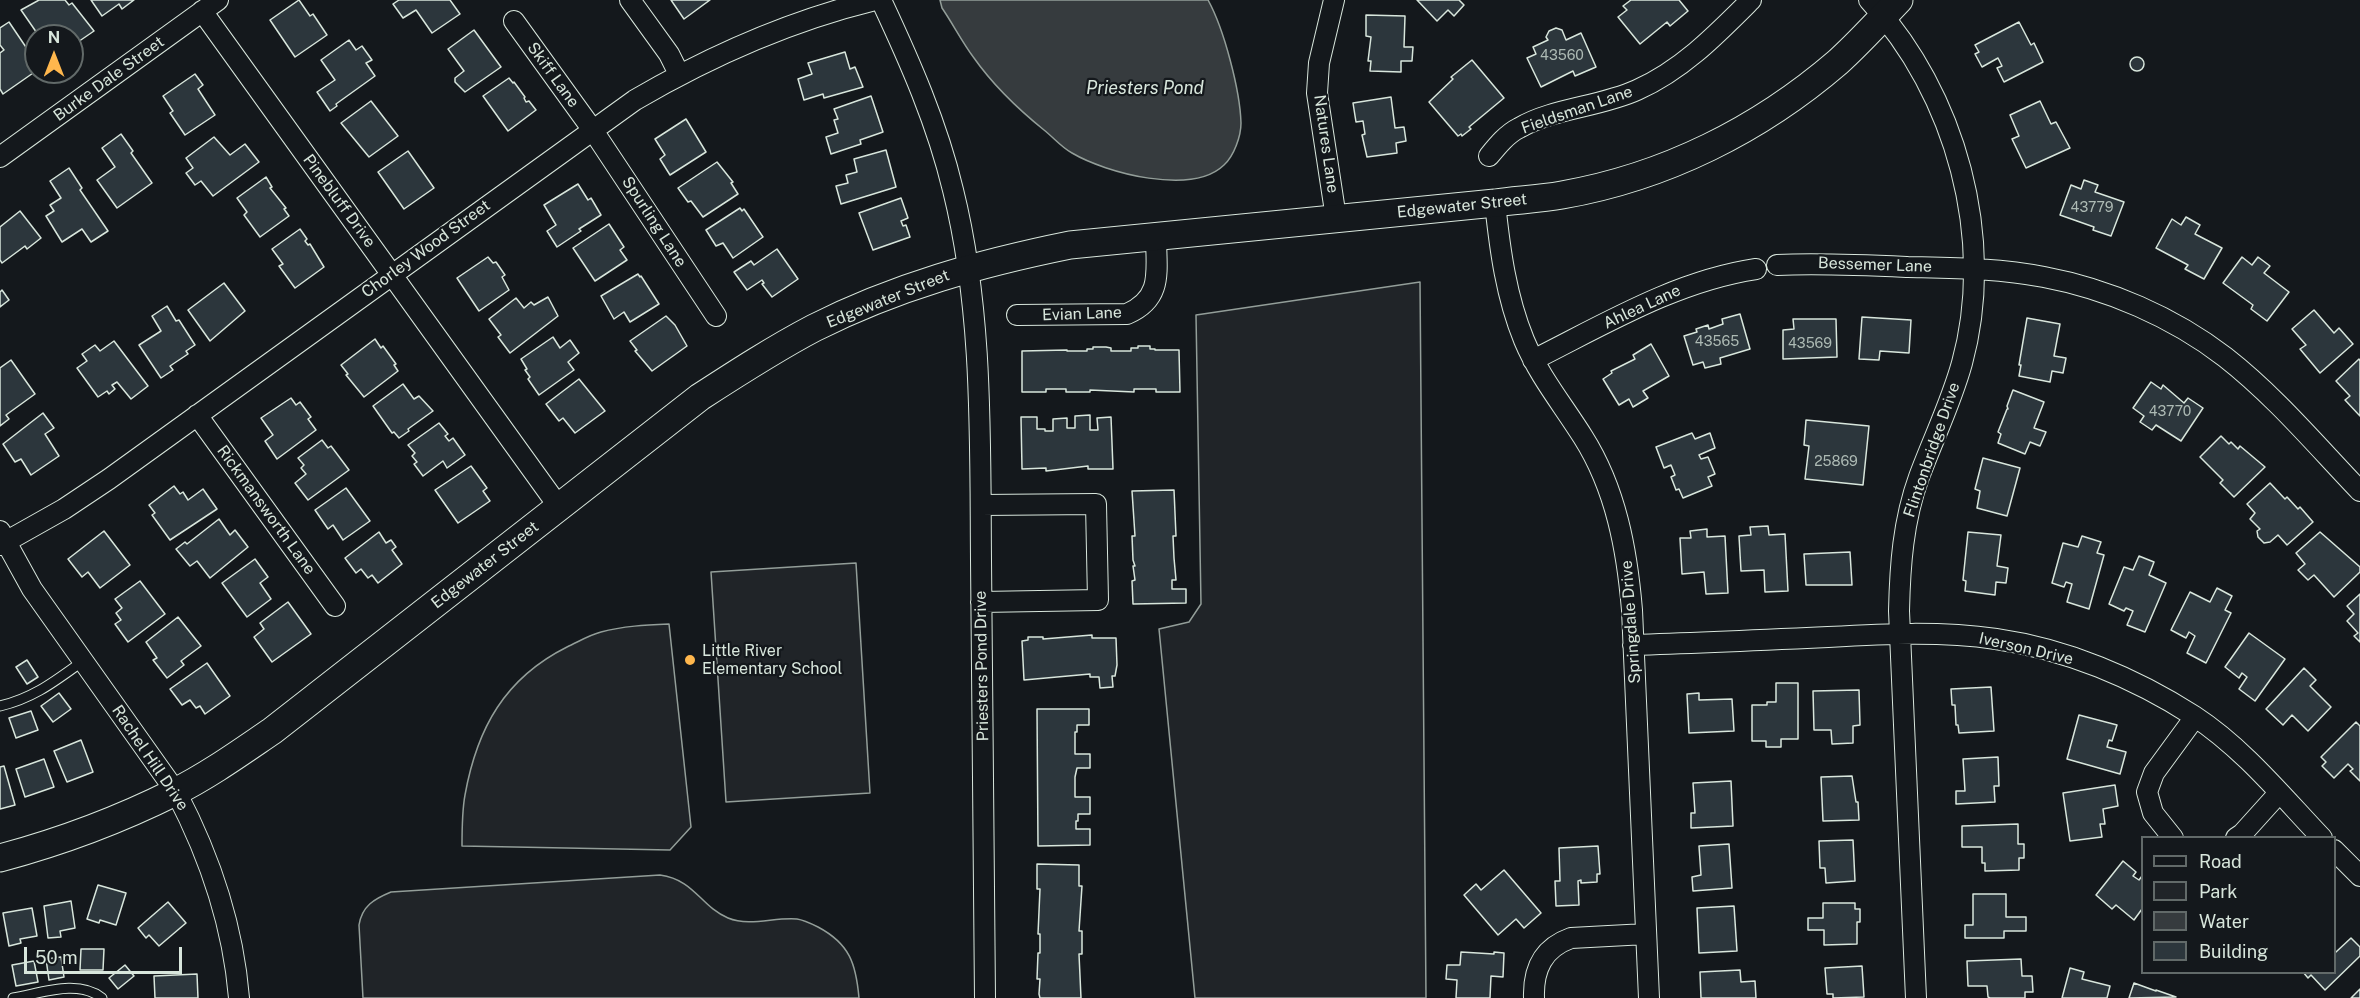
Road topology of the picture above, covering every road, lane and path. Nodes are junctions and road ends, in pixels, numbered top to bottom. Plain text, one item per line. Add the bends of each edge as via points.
1 (630, 0) edge
2 (875, 0) edge
3 (881, 0) edge
4 (1334, 0) edge
5 (1751, 0) edge
6 (1884, 5) edge
7 (210, 6) edge
8 (514, 21) dead end
9 (679, 74) junction
10 (592, 129) junction
11 (1489, 156) dead end
12 (0, 157) edge
13 (1494, 203) junction
14 (1336, 218) junction
15 (1156, 236) junction
16 (1777, 266) dead end
17 (968, 268) junction
18 (1756, 269) dead end
19 (1973, 269) junction
20 (392, 274) junction
21 (1017, 315) dead end
22 (716, 316) dead end
23 (975, 334) joint
24 (1533, 360) junction
25 (197, 415) junction
26 (2360, 491) edge
27 (981, 505) junction
28 (560, 507) junction
29 (2, 540) edge
30 (981, 602) junction
31 (335, 606) dead end
32 (1900, 634) junction
33 (1633, 645) junction
34 (83, 661) junction
35 (0, 706) edge
36 (2195, 717) junction
37 (176, 792) junction
38 (2279, 793) junction
39 (2172, 836) edge
40 (2238, 836) edge
41 (2321, 836) edge
42 (2336, 852) edge
43 (0, 858) edge
44 (2360, 876) edge
45 (1646, 934) junction
46 (13, 998) edge
47 (102, 998) edge
48 (240, 998) edge
49 (985, 998) edge
50 (1534, 998) edge
51 (1649, 998) edge
52 (1916, 998) edge

1 - 9 street
2 - 9 street, Chorley Wood Street via 783,27
3 - 17 street via 913,67 935,127 954,191
4 - 14 street, Natures Lane via 1319,63 1317,93
5 - 11 street, Fieldsman Lane via 1672,71 1608,101 1518,128
6 - 13 street, Edgewater Street via 1839,60 1803,90 1759,121 1713,146 1612,184
6 - 19 street, Flintonbridge Drive via 1940,109 1956,151 1967,198
7 - 12 street, Burke Dale Street
7 - 20 street, Pinebluff Drive
8 - 10 street, Skiff Lane
9 - 10 street, Chorley Wood Street
10 - 20 street, Chorley Wood Street
10 - 22 street, Spurling Lane
13 - 14 street, Edgewater Street
13 - 24 street, Springdale Drive via 1502,268
14 - 15 street, Edgewater Street
15 - 17 street, Edgewater Street via 1070,245
15 - 21 street, Evian Lane via 1156,284 1142,308 1127,314
16 - 19 street, Bessemer Lane via 1814,263
17 - 23 street, Edgewater Street
17 - 28 street, Edgewater Street via 871,302 755,361 700,397
18 - 24 street, Ahlea Lane via 1666,294
19 - 26 street, Bessemer Lane via 2044,277 2093,289 2181,328 2259,385
19 - 32 street, Flintonbridge Drive via 1971,315 1963,359 1907,522 1900,567
20 - 25 street, Chorley Wood Street
20 - 28 street, Pinebluff Drive
23 - 27 street, Priesters Pond Drive
24 - 33 street, Springdale Drive via 1584,439 1604,478 1620,523 1629,565
25 - 29 street, Chorley Wood Street via 64,508
25 - 31 street, Rickmansworth Lane
27 - 30 street, Priesters Pond Drive
27 - 30 street via 1096,504 1098,600
28 - 37 street, Edgewater Street via 272,731
29 - 34 street, Rachel Hill Drive
30 - 49 street, Priesters Pond Drive
32 - 33 street, Iverson Drive
32 - 36 street, Iverson Drive via 1997,639 2043,649 2134,682
32 - 52 street, Flintonbridge Drive
33 - 45 street, Springdale Drive
34 - 35 lane via 22,701
34 - 37 street, Rachel Hill Drive
36 - 38 street, Iverson Drive
36 - 39 street via 2154,773 2148,792 2153,813
37 - 43 street, Edgewater Street via 80,833
37 - 48 street, Rachel Hill Drive via 220,892 235,955
38 - 40 street
38 - 41 street, Iverson Drive
42 - 44 street
45 - 50 street via 1561,941 1540,962
45 - 51 street, Springdale Drive
46 - 47 lane via 79,987

